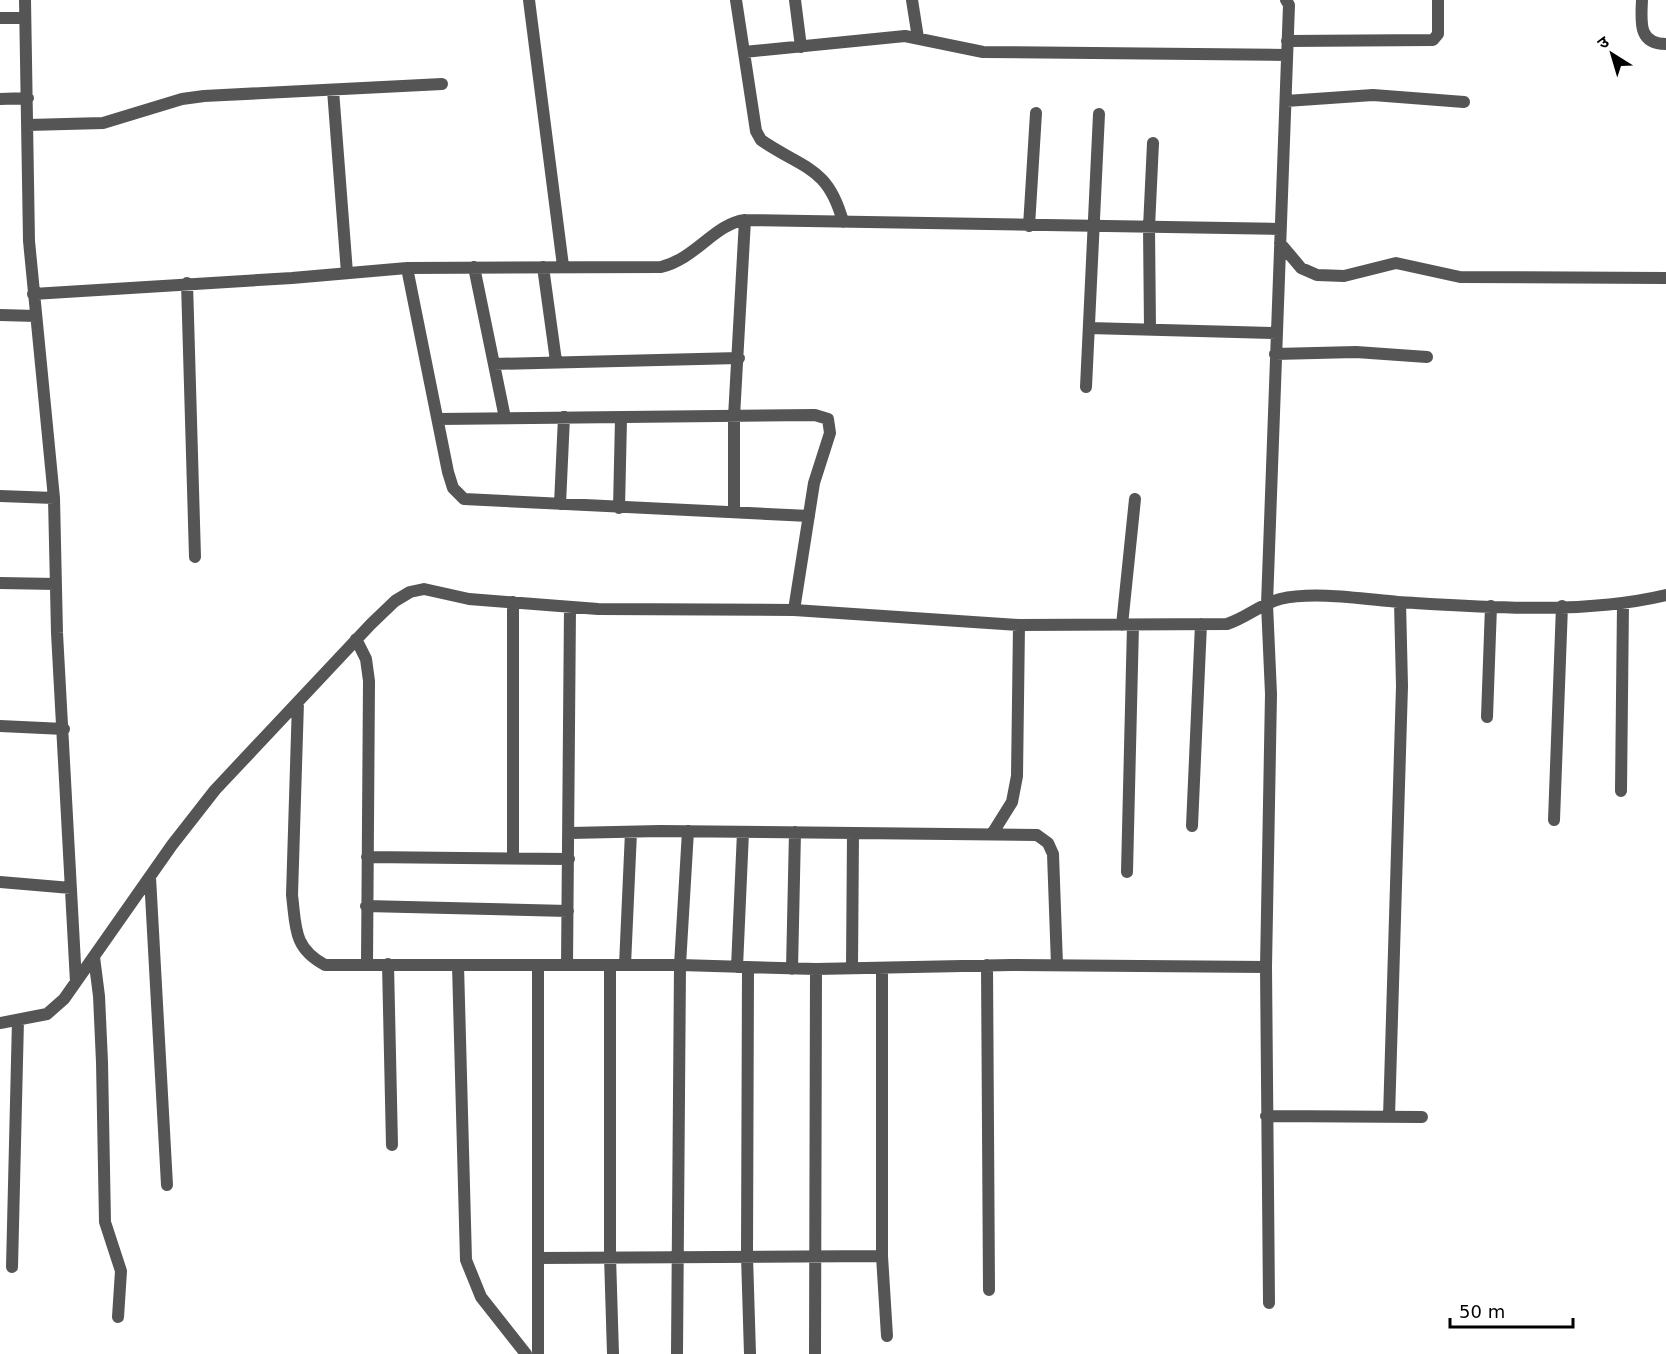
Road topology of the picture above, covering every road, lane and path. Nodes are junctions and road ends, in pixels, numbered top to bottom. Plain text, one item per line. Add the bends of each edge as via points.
1 (25, 0) edge
2 (529, 0) edge
3 (735, 0) edge
4 (795, 0) edge
5 (912, 0) edge
6 (1286, 0) edge
7 (1438, 0) edge
8 (1642, 0) edge
9 (0, 18) edge
10 (25, 18) junction
11 (918, 38) junction
12 (1287, 41) junction
13 (1666, 44) edge
14 (801, 47) junction
15 (744, 52) junction
16 (1286, 54) junction
17 (442, 84) dead end
18 (333, 90) junction
19 (28, 98) junction
20 (0, 99) edge
21 (1286, 101) junction
22 (1464, 102) dead end
23 (1036, 113) dead end
24 (1099, 114) dead end
25 (28, 125) junction
26 (1153, 143) dead end
27 (745, 220) junction
28 (843, 222) junction
29 (1029, 226) junction
30 (1149, 227) junction
31 (1092, 228) junction
32 (1280, 229) junction
33 (1280, 243) junction
34 (563, 266) junction
35 (474, 267) junction
36 (543, 267) junction
37 (407, 268) junction
38 (347, 273) junction
39 (1666, 278) edge
40 (186, 283) junction
41 (33, 294) junction
42 (0, 315) edge
43 (36, 316) junction
44 (1089, 328) junction
45 (1150, 329) junction
46 (1276, 333) junction
47 (1275, 354) junction
48 (1427, 357) dead end
49 (739, 358) junction
50 (556, 361) junction
51 (494, 364) junction
52 (1086, 387) dead end
53 (564, 417) junction
54 (734, 417) junction
55 (505, 418) junction
56 (438, 419) junction
57 (621, 419) junction
58 (0, 496) edge
59 (54, 498) junction
60 (1135, 499) dead end
61 (560, 504) junction
62 (619, 508) junction
63 (734, 512) junction
64 (809, 516) junction
65 (195, 557) dead end
66 (0, 583) edge
67 (56, 584) junction
68 (1666, 595) edge
69 (513, 602) junction
70 (1400, 602) junction
71 (1623, 603) junction
72 (1267, 604) junction
73 (1491, 606) junction
74 (1562, 606) junction
75 (570, 607) junction
76 (794, 610) junction
77 (1201, 624) junction
78 (1019, 625) junction
79 (1127, 625) junction
80 (356, 639) junction
81 (298, 702) junction
82 (1487, 717) dead end
83 (0, 726) edge
84 (64, 729) junction
85 (1622, 792) dead end
86 (1554, 820) dead end
87 (1192, 826) dead end
88 (631, 831) junction
89 (687, 831) junction
90 (742, 832) junction
91 (795, 832) junction
92 (570, 833) junction
93 (853, 833) junction
94 (992, 834) junction
95 (367, 857) junction
96 (513, 858) junction
97 (569, 859) junction
98 (1127, 872) dead end
99 (150, 877) junction
100 (0, 882) edge
101 (71, 888) junction
102 (366, 906) junction
103 (568, 911) junction
104 (94, 957) junction
105 (388, 964) junction
106 (367, 965) junction
107 (458, 965) junction
108 (538, 965) junction
109 (567, 965) junction
110 (610, 965) junction
111 (626, 965) junction
112 (680, 965) junction
113 (987, 965) junction
114 (1056, 965) junction
115 (1266, 967) junction
116 (743, 968) junction
117 (852, 968) junction
118 (882, 968) junction
119 (792, 969) junction
120 (816, 969) junction
121 (76, 982) junction
122 (18, 1020) junction
123 (0, 1023) edge
124 (1266, 1116) junction
125 (1389, 1117) junction
126 (1422, 1117) dead end
127 (392, 1145) dead end
128 (167, 1185) dead end
129 (610, 1256) junction
130 (680, 1256) junction
131 (747, 1256) junction
132 (816, 1256) junction
133 (882, 1256) junction
134 (538, 1258) junction
135 (12, 1267) dead end
136 (989, 1290) dead end
137 (1269, 1303) dead end
138 (118, 1317) dead end
139 (887, 1336) dead end
140 (526, 1354) edge
141 (538, 1354) edge
142 (613, 1354) edge
143 (677, 1354) edge
144 (750, 1354) edge
145 (815, 1354) edge

1 - 10 street
2 - 34 street
3 - 15 street
4 - 14 street
5 - 11 street
6 - 12 street
7 - 12 street via 1438,34 1433,40
8 - 13 street via 1641,28 1645,36 1652,43
9 - 10 street
10 - 19 street
11 - 14 street via 881,37
11 - 16 street via 983,52
12 - 16 street
14 - 15 street
15 - 28 street via 756,131 761,140 818,174 837,201
16 - 21 street
17 - 18 street
18 - 25 street via 182,99 104,123
18 - 38 street
19 - 20 street
19 - 25 street
21 - 22 street via 1372,95
21 - 32 street
23 - 29 street
24 - 31 street
25 - 41 street
26 - 30 street
27 - 28 street
27 - 34 street via 726,226 676,263 641,268
27 - 49 street
28 - 29 street
29 - 31 street
30 - 31 street
30 - 32 street
30 - 45 street
31 - 44 street
32 - 33 street
33 - 39 street via 1300,268 1317,275 1344,276 1396,263 1460,277
33 - 46 street
34 - 36 street
35 - 36 street
35 - 37 street
35 - 51 street
36 - 50 street
37 - 38 street
37 - 56 street
38 - 40 street
40 - 41 street
40 - 65 street
41 - 43 street
42 - 43 street
43 - 59 street
44 - 45 street
44 - 52 street
45 - 46 street
46 - 47 street
47 - 48 street via 1356,352
47 - 72 street
49 - 50 street
49 - 54 street
50 - 51 street
51 - 55 street
53 - 55 street
53 - 57 street
53 - 61 street
54 - 57 street
54 - 63 street
54 - 64 street via 816,415 828,419 831,433 817,469
55 - 56 street
56 - 61 street via 450,480 464,499
57 - 62 street
58 - 59 street
59 - 67 street
60 - 79 street
61 - 62 street
62 - 63 street
63 - 64 street
64 - 76 street
66 - 67 street
67 - 84 street
68 - 71 street
69 - 75 street
69 - 80 street via 469,599 424,589 410,592 395,601
69 - 96 street
70 - 72 street via 1301,597
70 - 73 street
70 - 125 street via 1402,686
71 - 74 street
71 - 85 street
72 - 77 street via 1227,624
72 - 115 street via 1271,694
73 - 74 street
73 - 82 street
74 - 86 street
75 - 76 street
75 - 92 street
76 - 78 street
77 - 79 street
77 - 87 street
78 - 79 street
78 - 94 street via 1017,776 1012,802
79 - 98 street
80 - 81 street
80 - 95 street via 364,652 368,674
81 - 99 street via 215,790
81 - 106 street via 292,894 298,939 303,950 325,965
83 - 84 street
84 - 101 street
88 - 89 street
88 - 92 street
88 - 111 street
89 - 90 street
89 - 112 street
90 - 91 street
90 - 116 street
91 - 93 street
91 - 119 street
92 - 97 street
93 - 94 street
93 - 117 street
94 - 114 street via 1037,835 1052,848
95 - 96 street
95 - 102 street
96 - 97 street
97 - 103 street
99 - 104 street
99 - 128 street
100 - 101 street
101 - 121 street
102 - 103 street
102 - 106 street
103 - 109 street
104 - 121 street
104 - 138 street via 102,1062 105,1222 122,1271
105 - 106 street
105 - 107 street
105 - 127 street
107 - 108 street
107 - 140 street via 466,1260 481,1297
108 - 109 street
108 - 134 street
109 - 110 street
110 - 111 street
110 - 129 street
111 - 112 street
112 - 116 street
112 - 130 street
113 - 114 street
113 - 118 street
113 - 136 street
114 - 115 street
115 - 124 street
116 - 119 street
116 - 131 street
117 - 118 street
117 - 120 street
118 - 133 street
119 - 120 street
120 - 132 street
121 - 122 street via 47,1014
122 - 123 street
122 - 135 street
124 - 125 street
124 - 137 street
125 - 126 street
129 - 130 street
129 - 134 street
129 - 142 street
130 - 131 street
130 - 143 street
131 - 132 street
131 - 144 street
132 - 133 street
132 - 145 street
133 - 139 street
134 - 141 street

